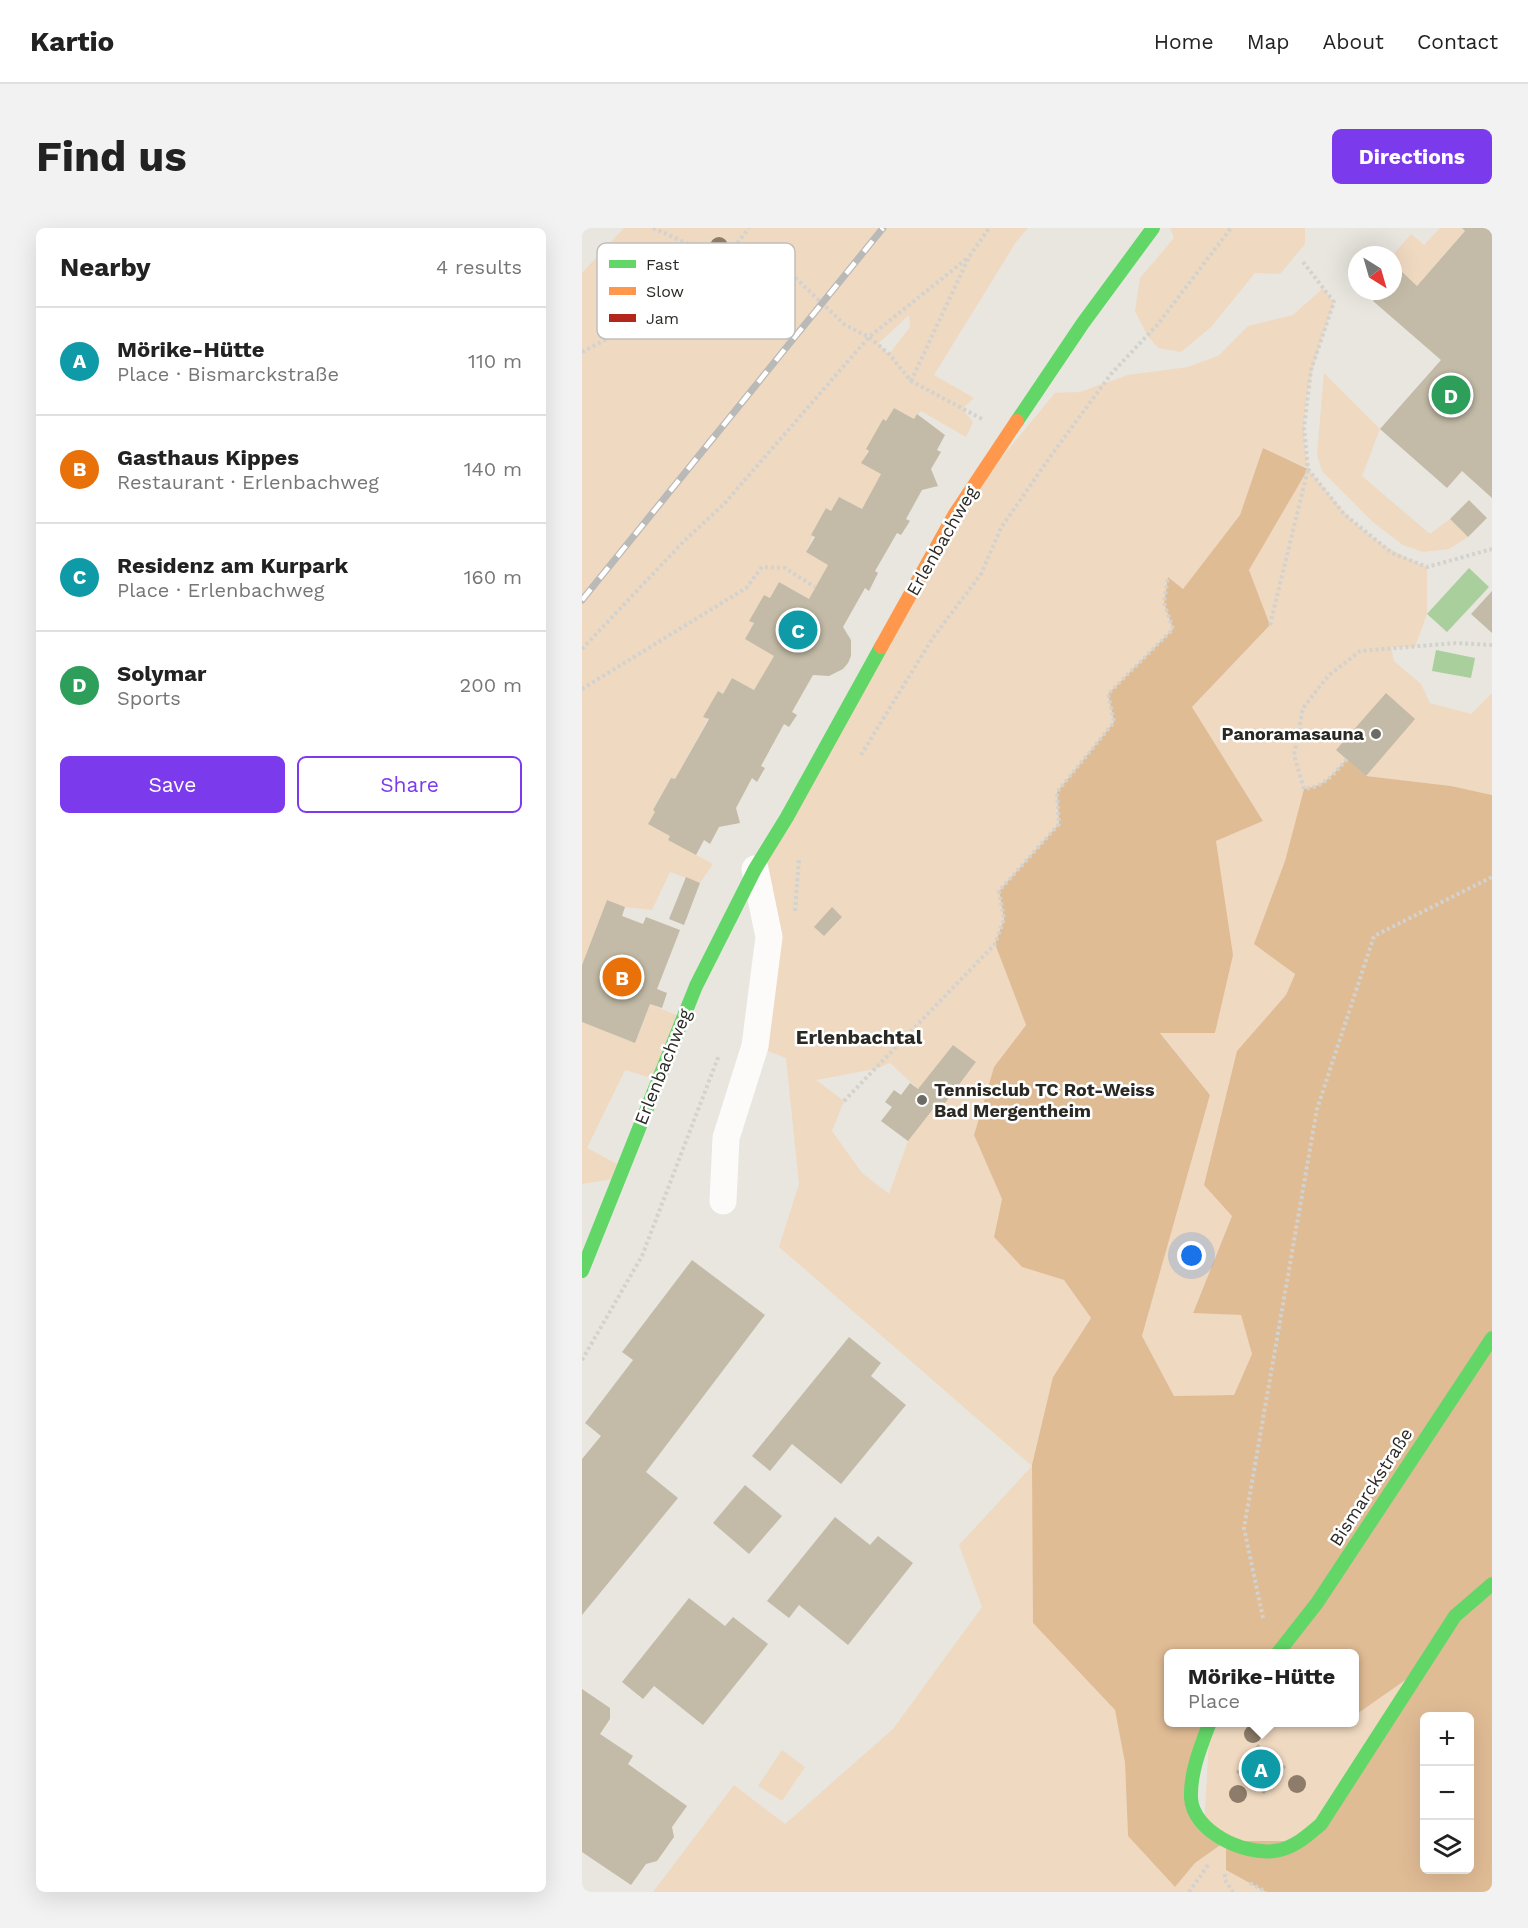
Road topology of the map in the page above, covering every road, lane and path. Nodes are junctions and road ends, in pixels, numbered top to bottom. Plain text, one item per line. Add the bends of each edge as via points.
1 (652, 228) edge
2 (749, 228) edge
3 (989, 228) edge
4 (1153, 228) edge
5 (1231, 228) edge
6 (686, 243) edge
7 (737, 243) edge
8 (969, 256) junction
9 (1303, 262) dead end
10 (795, 277) edge
11 (869, 337) junction
12 (603, 339) edge
13 (583, 349) edge
14 (911, 381) junction
15 (1009, 432) junction
16 (1308, 469) junction
17 (1492, 549) edge
18 (1168, 578) dead end
19 (815, 587) dead end
20 (1270, 625) dead end
21 (1492, 645) edge
22 (582, 649) edge
23 (582, 689) edge
24 (858, 759) dead end
25 (1347, 759) dead end
26 (799, 857) dead end
27 (755, 868) junction
28 (1492, 877) edge
29 (794, 917) dead end
30 (722, 1049) dead end
31 (844, 1101) dead end
32 (723, 1201) dead end
33 (582, 1271) edge
34 (1492, 1338) edge
35 (582, 1360) edge
36 (1492, 1584) edge
37 (1265, 1625) dead end
38 (1280, 1649) edge
39 (1208, 1727) edge

1 - 6 path
2 - 7 path
3 - 8 path
4 - 15 street, Erlenbachweg
5 - 24 path via 1158,324 1111,374 1050,457 1001,528 981,574 932,639
8 - 11 path
8 - 14 path
9 - 16 path via 1334,302 1311,370 1304,428
10 - 11 path via 844,325
11 - 14 path
11 - 22 path via 724,504
12 - 13 path
14 - 15 path
15 - 27 street, Erlenbachweg via 956,514
16 - 17 path via 1344,514 1392,553 1427,567
16 - 20 path
18 - 31 path via 1164,603 1173,628 1108,694 1114,722 1057,792 1059,824 999,891 1004,919 995,944
19 - 23 path via 785,568 762,567 746,588
21 - 25 path via 1456,643 1360,651 1328,676 1303,708 1294,755 1304,789 1316,788 1328,780
26 - 29 path
27 - 32 street via 769,937 755,1046 726,1138
27 - 33 street, Erlenbachweg via 696,986
28 - 37 path via 1374,936 1317,1109 1244,1528
30 - 35 path via 642,1256
34 - 38 street, Bismarckstraße via 1317,1603
36 - 39 street via 1455,1616 1321,1824 1302,1841 1275,1851 1252,1851 1204,1826 1191,1800 1196,1759

